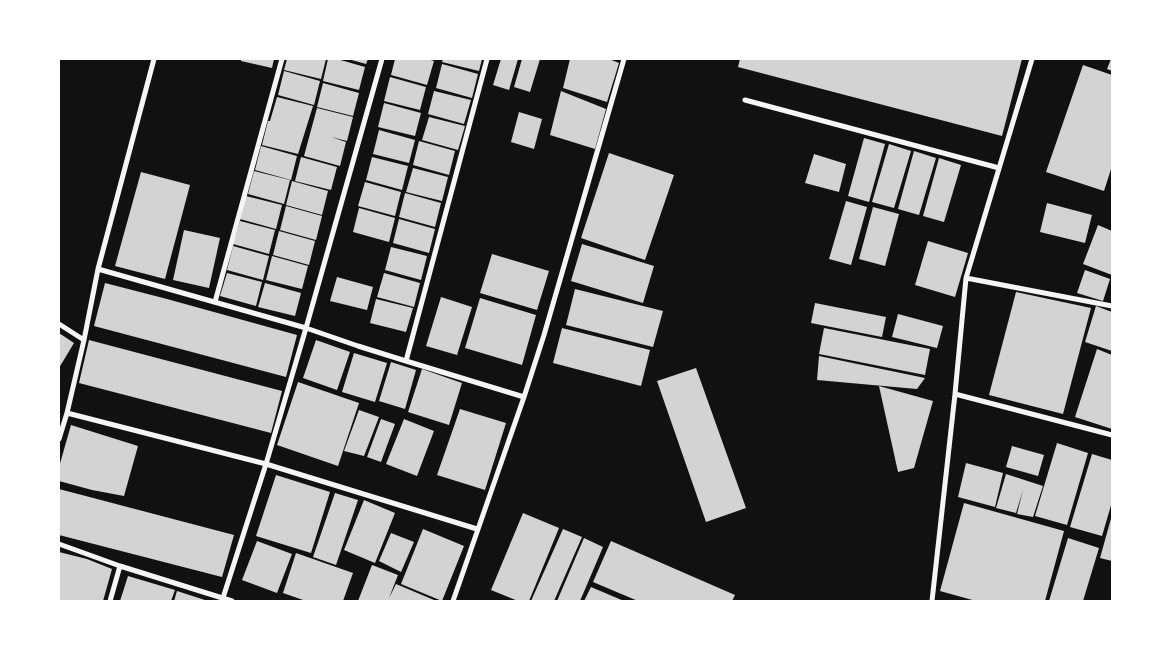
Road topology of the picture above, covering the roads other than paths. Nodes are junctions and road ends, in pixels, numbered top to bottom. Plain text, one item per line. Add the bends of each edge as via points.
1 (154, 59) edge
2 (282, 59) edge
3 (382, 59) edge
4 (487, 59) edge
5 (624, 59) edge
6 (1032, 59) edge
7 (745, 100) dead end
8 (999, 168) junction
9 (98, 269) junction
10 (966, 278) junction
11 (215, 302) junction
12 (1112, 306) edge
13 (59, 324) edge
14 (306, 328) junction
15 (84, 340) junction
16 (406, 361) junction
17 (955, 394) junction
18 (524, 397) junction
19 (67, 413) junction
20 (1112, 435) edge
21 (59, 439) edge
22 (266, 464) junction
23 (477, 529) junction
24 (59, 544) edge
25 (120, 566) junction
26 (222, 600) edge
27 (110, 601) edge
28 (232, 601) edge
29 (453, 601) edge
30 (932, 601) edge

1 - 9 street
2 - 11 street
3 - 14 street
4 - 16 street
5 - 18 street
6 - 8 street
7 - 8 street
8 - 10 street
9 - 11 street
9 - 15 street
10 - 12 street
10 - 17 street
11 - 14 street
13 - 15 street
14 - 16 street
14 - 22 street
15 - 19 street
16 - 18 street
17 - 20 street
17 - 30 street
18 - 23 street
19 - 21 street
19 - 22 street
22 - 23 street
22 - 26 street
23 - 29 street
24 - 25 street
25 - 26 street
25 - 27 street
26 - 28 street

